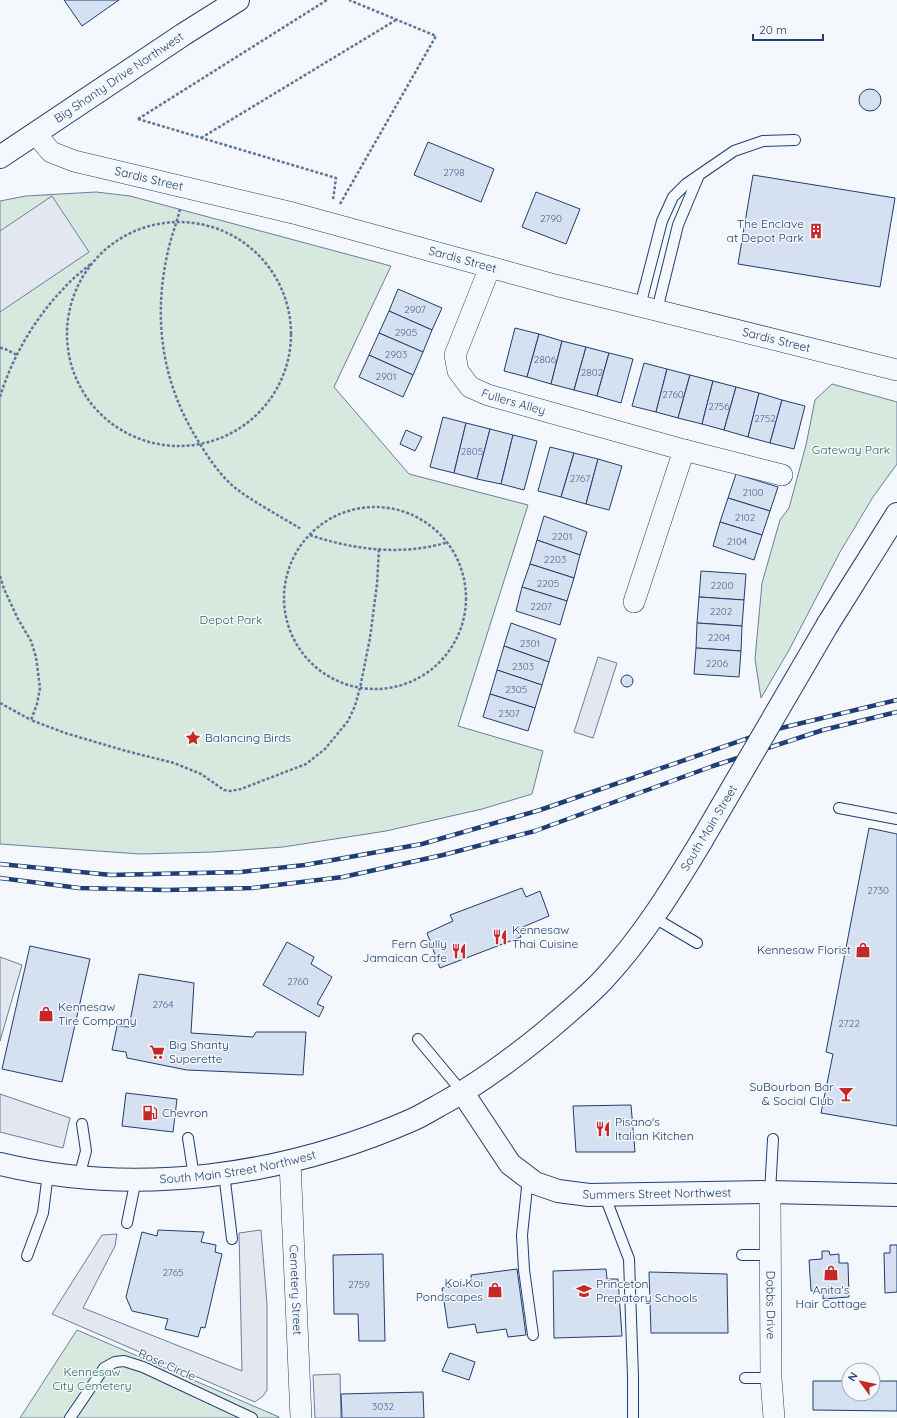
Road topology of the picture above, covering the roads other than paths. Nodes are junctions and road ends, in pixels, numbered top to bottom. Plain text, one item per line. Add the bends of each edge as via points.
1 (238, 0) edge
2 (36, 134) junction
3 (795, 140) dead end
4 (0, 157) edge
5 (699, 175) junction
6 (490, 267) junction
7 (649, 308) junction
8 (897, 370) edge
9 (684, 450) junction
10 (782, 475) dead end
11 (894, 527) edge
12 (634, 602) dead end
13 (839, 808) dead end
14 (897, 819) edge
15 (653, 917) junction
16 (697, 943) dead end
17 (418, 1039) dead end
18 (462, 1093) junction
19 (82, 1124) dead end
20 (188, 1138) dead end
21 (773, 1139) dead end
22 (290, 1162) junction
23 (0, 1164) edge
24 (48, 1173) junction
25 (224, 1173) junction
26 (79, 1177) junction
27 (194, 1178) junction
28 (528, 1178) junction
29 (136, 1179) junction
30 (770, 1192) junction
31 (604, 1194) junction
32 (897, 1195) edge
33 (127, 1223) dead end
34 (232, 1239) dead end
35 (770, 1255) junction
36 (27, 1256) dead end
37 (742, 1256) dead end
38 (533, 1335) dead end
39 (745, 1378) dead end
40 (771, 1378) junction
41 (70, 1418) edge
42 (252, 1418) edge
43 (301, 1418) edge
44 (633, 1418) edge
45 (774, 1418) edge

1 - 2 main road, Big Shanty Drive Northwest
2 - 4 main road, Big Shanty Drive Northwest
2 - 6 street, Sardis Street via 51,152 74,161 329,223
3 - 5 lane via 763,141 734,151
5 - 7 lane via 678,225
5 - 7 lane via 673,197 662,221
6 - 7 street, Sardis Street
6 - 9 street, Fullers Alley via 455,355 458,371 470,387 488,395
7 - 8 street, Sardis Street
9 - 10 street, Fullers Alley
9 - 12 street
11 - 15 main road, South Main Street, bridge via 828,624 668,897
13 - 14 lane
15 - 16 lane
15 - 18 main road, South Main Street via 602,981 516,1056
17 - 18 lane
18 - 22 main road, South Main Street Northwest via 414,1120 350,1144
18 - 28 main road, Summers Street Northwest via 510,1164
19 - 26 lane via 86,1151
20 - 27 lane
21 - 30 lane
22 - 25 main road, South Main Street Northwest
22 - 43 street, Cemetery Street
23 - 24 main road, South Main Street Northwest
24 - 26 main road, South Main Street Northwest
24 - 36 lane via 43,1213
25 - 27 main road, South Main Street Northwest
25 - 34 lane
26 - 29 main road, South Main Street Northwest
27 - 29 main road, South Main Street Northwest
28 - 31 main road, Summers Street Northwest via 534,1183 558,1191
28 - 38 lane via 522,1235
29 - 33 lane
30 - 31 main road, Summers Street Northwest
30 - 32 main road, Summers Street Northwest
30 - 35 street, Dobbs Drive
31 - 44 lane via 629,1258
35 - 37 lane
35 - 40 street, Dobbs Drive
39 - 40 lane
40 - 45 street, Dobbs Drive
41 - 42 lane, Rose Circle via 104,1368 115,1362 124,1361 143,1367

